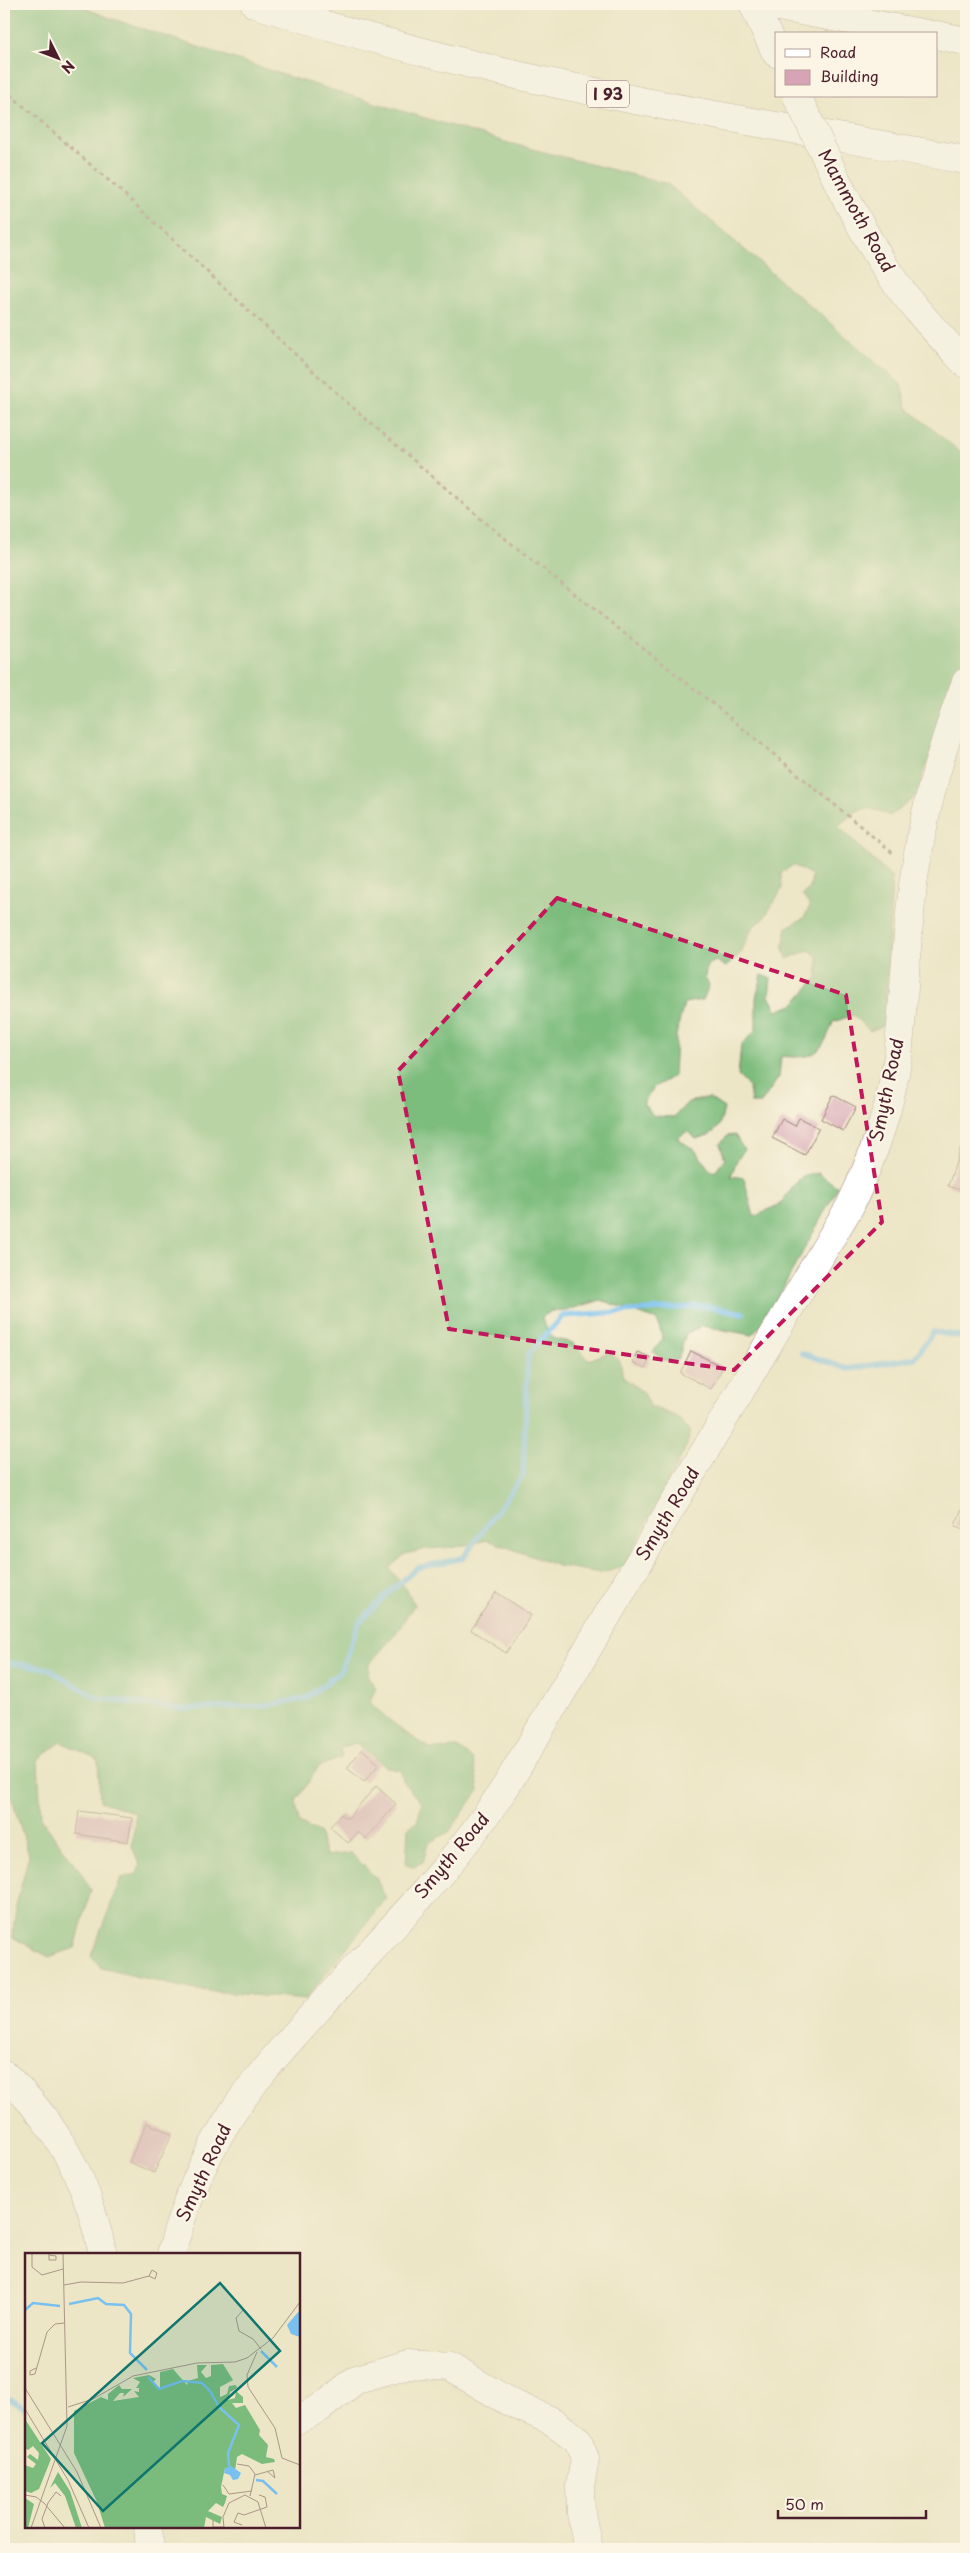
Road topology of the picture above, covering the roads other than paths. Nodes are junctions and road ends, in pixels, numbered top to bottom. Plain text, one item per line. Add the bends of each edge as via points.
1 (255, 4) edge
2 (753, 4) edge
3 (762, 4) edge
4 (916, 32) edge
5 (938, 35) edge
6 (966, 40) edge
7 (775, 51) edge
8 (798, 98) edge
9 (966, 160) edge
10 (966, 364) edge
11 (966, 682) edge
12 (4, 2074) edge
13 (103, 2253) edge
14 (171, 2253) edge
15 (300, 2418) edge
16 (148, 2528) edge
17 (150, 2549) edge
18 (588, 2549) edge

1 - 9 main road, I 93 via 500,71 582,89
2 - 7 main road
3 - 4 main road
5 - 6 main road
8 - 10 main road, Mammoth Road, bridge via 869,241 926,321
11 - 14 main road, Smyth Road via 921,835 898,1056 886,1114 872,1159 837,1230 508,1783 463,1846 273,2059 233,2112 191,2194
12 - 13 main road via 43,2116 60,2143 90,2204
15 - 18 main road via 320,2408 357,2379 408,2364 450,2366 509,2402 552,2422 578,2440 585,2459 580,2495
16 - 17 main road

